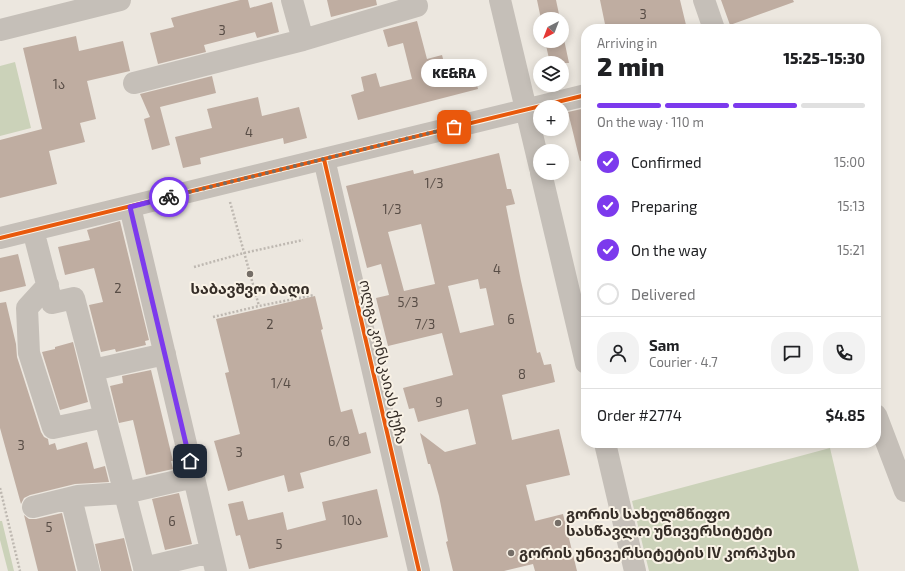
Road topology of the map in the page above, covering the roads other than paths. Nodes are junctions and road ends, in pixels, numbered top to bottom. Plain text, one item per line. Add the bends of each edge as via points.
1 (120, 0) edge
2 (292, 0) edge
3 (500, 0) edge
4 (704, 0) edge
5 (417, 6) dead end
6 (712, 24) edge
7 (0, 30) edge
8 (303, 40) junction
9 (134, 83) dead end
10 (581, 96) edge
11 (526, 109) junction
12 (534, 144) edge
13 (324, 159) junction
14 (543, 180) edge
15 (130, 207) junction
16 (33, 230) junction
17 (0, 238) edge
18 (48, 285) junction
19 (581, 342) edge
20 (165, 354) junction
21 (93, 370) junction
22 (105, 417) junction
23 (881, 428) edge
24 (606, 448) edge
25 (194, 477) junction
26 (905, 491) edge
27 (125, 493) junction
28 (71, 498) junction
29 (33, 507) dead end
30 (213, 562) edge
31 (144, 569) edge
32 (89, 571) edge
33 (419, 571) edge
34 (635, 571) edge

1 - 7 street
2 - 8 street
3 - 11 street
4 - 6 street
5 - 8 street
8 - 9 street
10 - 11 street
11 - 12 street
11 - 13 street
13 - 15 street
13 - 33 street, ოლგა კონსკაიას ქუჩა
14 - 19 street
15 - 16 street
15 - 20 street
16 - 17 street
16 - 18 street
18 - 21 street via 52,303 74,298
18 - 22 street via 27,308 29,353 53,428
20 - 21 street
20 - 25 street
21 - 22 street
22 - 27 street
23 - 26 street
24 - 34 street
25 - 27 street
25 - 30 street
27 - 28 street
27 - 31 street
28 - 29 street
28 - 32 street
30 - 31 street

